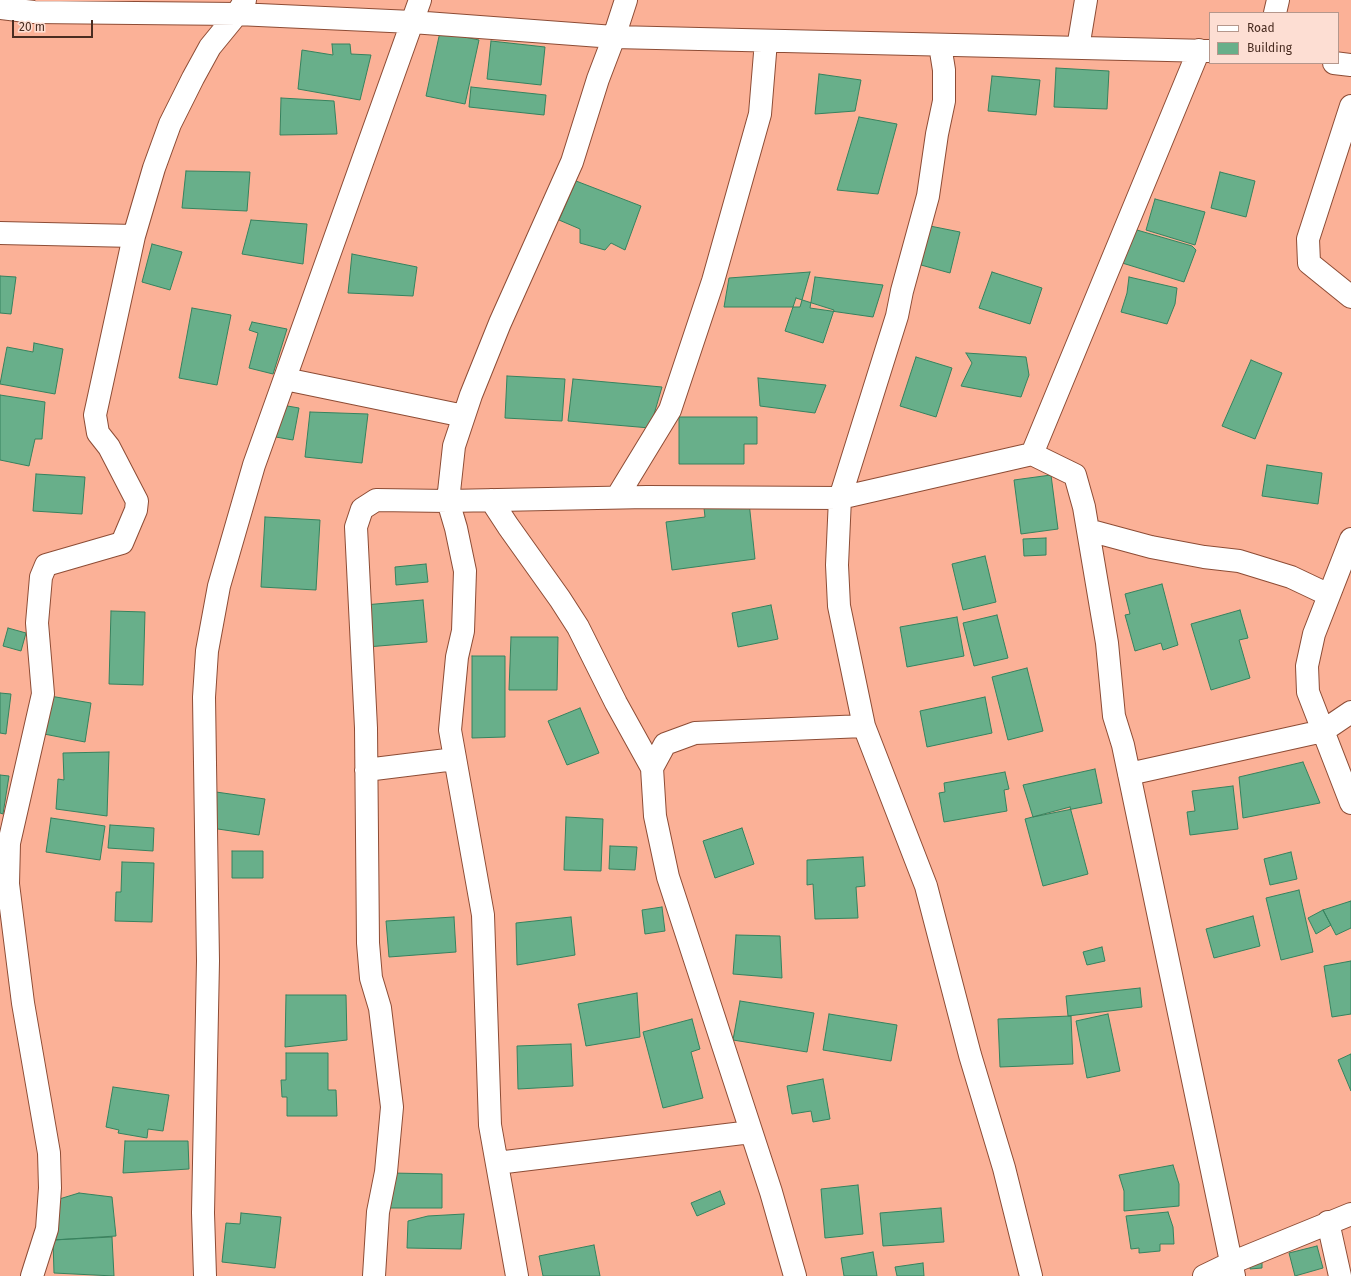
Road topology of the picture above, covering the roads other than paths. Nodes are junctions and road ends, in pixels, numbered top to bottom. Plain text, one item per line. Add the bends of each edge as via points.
1 (420, 0) edge
2 (626, 0) edge
3 (1086, 0) edge
4 (1278, 0) edge
5 (68, 6) edge
6 (241, 7) edge
7 (0, 8) edge
8 (1275, 12) edge
9 (412, 22) junction
10 (614, 37) junction
11 (766, 41) junction
12 (940, 45) junction
13 (1078, 48) junction
14 (1205, 51) edge
15 (1339, 64) edge
16 (1351, 65) edge
17 (1351, 106) edge
18 (0, 233) edge
19 (134, 236) junction
20 (1351, 297) edge
21 (285, 379) junction
22 (464, 416) junction
23 (1032, 454) junction
24 (617, 497) junction
25 (840, 498) junction
26 (491, 500) junction
27 (448, 501) junction
28 (1088, 530) junction
29 (1351, 538) edge
30 (1329, 594) junction
31 (1351, 712) edge
32 (864, 726) junction
33 (1323, 731) junction
34 (455, 759) junction
35 (652, 768) junction
36 (366, 770) junction
37 (1129, 774) junction
38 (1351, 802) edge
39 (751, 1132) junction
40 (497, 1163) junction
41 (1351, 1214) edge
42 (1328, 1222) junction
43 (1233, 1269) edge
44 (32, 1276) edge
45 (205, 1276) edge
46 (374, 1276) edge
47 (517, 1276) edge
48 (795, 1276) edge
49 (1031, 1276) edge
50 (1204, 1276) edge
51 (1340, 1276) edge

1 - 9 street
2 - 10 street
3 - 13 street
4 - 8 street
5 - 6 street
5 - 7 street via 34,12
6 - 9 street
6 - 19 street via 210,47 170,124
9 - 10 street
9 - 21 street
10 - 11 street
10 - 22 street via 572,162 500,323
11 - 12 street
11 - 24 street via 760,114 710,288 670,410
12 - 13 street
12 - 25 street via 944,70 944,102 928,196 897,316
13 - 14 street
14 - 23 street
15 - 16 street
17 - 20 street via 1308,239 1309,263
18 - 19 street
19 - 44 street via 95,415 98,433 109,447 137,501 136,510 122,544 46,565 41,577 37,623 43,694 9,843 8,884 23,1003 49,1153 47,1229
21 - 22 street
21 - 45 street via 254,465 219,586 205,666 208,961 203,1213
22 - 27 street via 454,446
23 - 25 street
23 - 28 street via 1075,474
24 - 25 street
24 - 26 street
25 - 32 street via 837,565 839,606
26 - 27 street
26 - 35 street via 578,627
27 - 34 street via 465,571 463,631 457,657 450,730
27 - 36 street via 376,500 362,510 356,527
28 - 30 street via 1150,547 1239,561 1292,577
28 - 37 street via 1107,643 1114,716
29 - 30 street
30 - 33 street via 1314,634 1307,666 1308,692
31 - 33 street
32 - 35 street via 695,733 665,744
32 - 49 street via 926,886 970,1055 1004,1168
33 - 37 street
33 - 38 street
34 - 36 street
34 - 40 street via 483,915 490,1125
35 - 39 street via 655,816 668,877
36 - 46 street via 368,943 371,978 380,1008 392,1106 386,1172 378,1212
37 - 43 street
39 - 40 street
39 - 48 street
40 - 47 street
41 - 42 street
42 - 43 street
42 - 51 street
43 - 50 street

